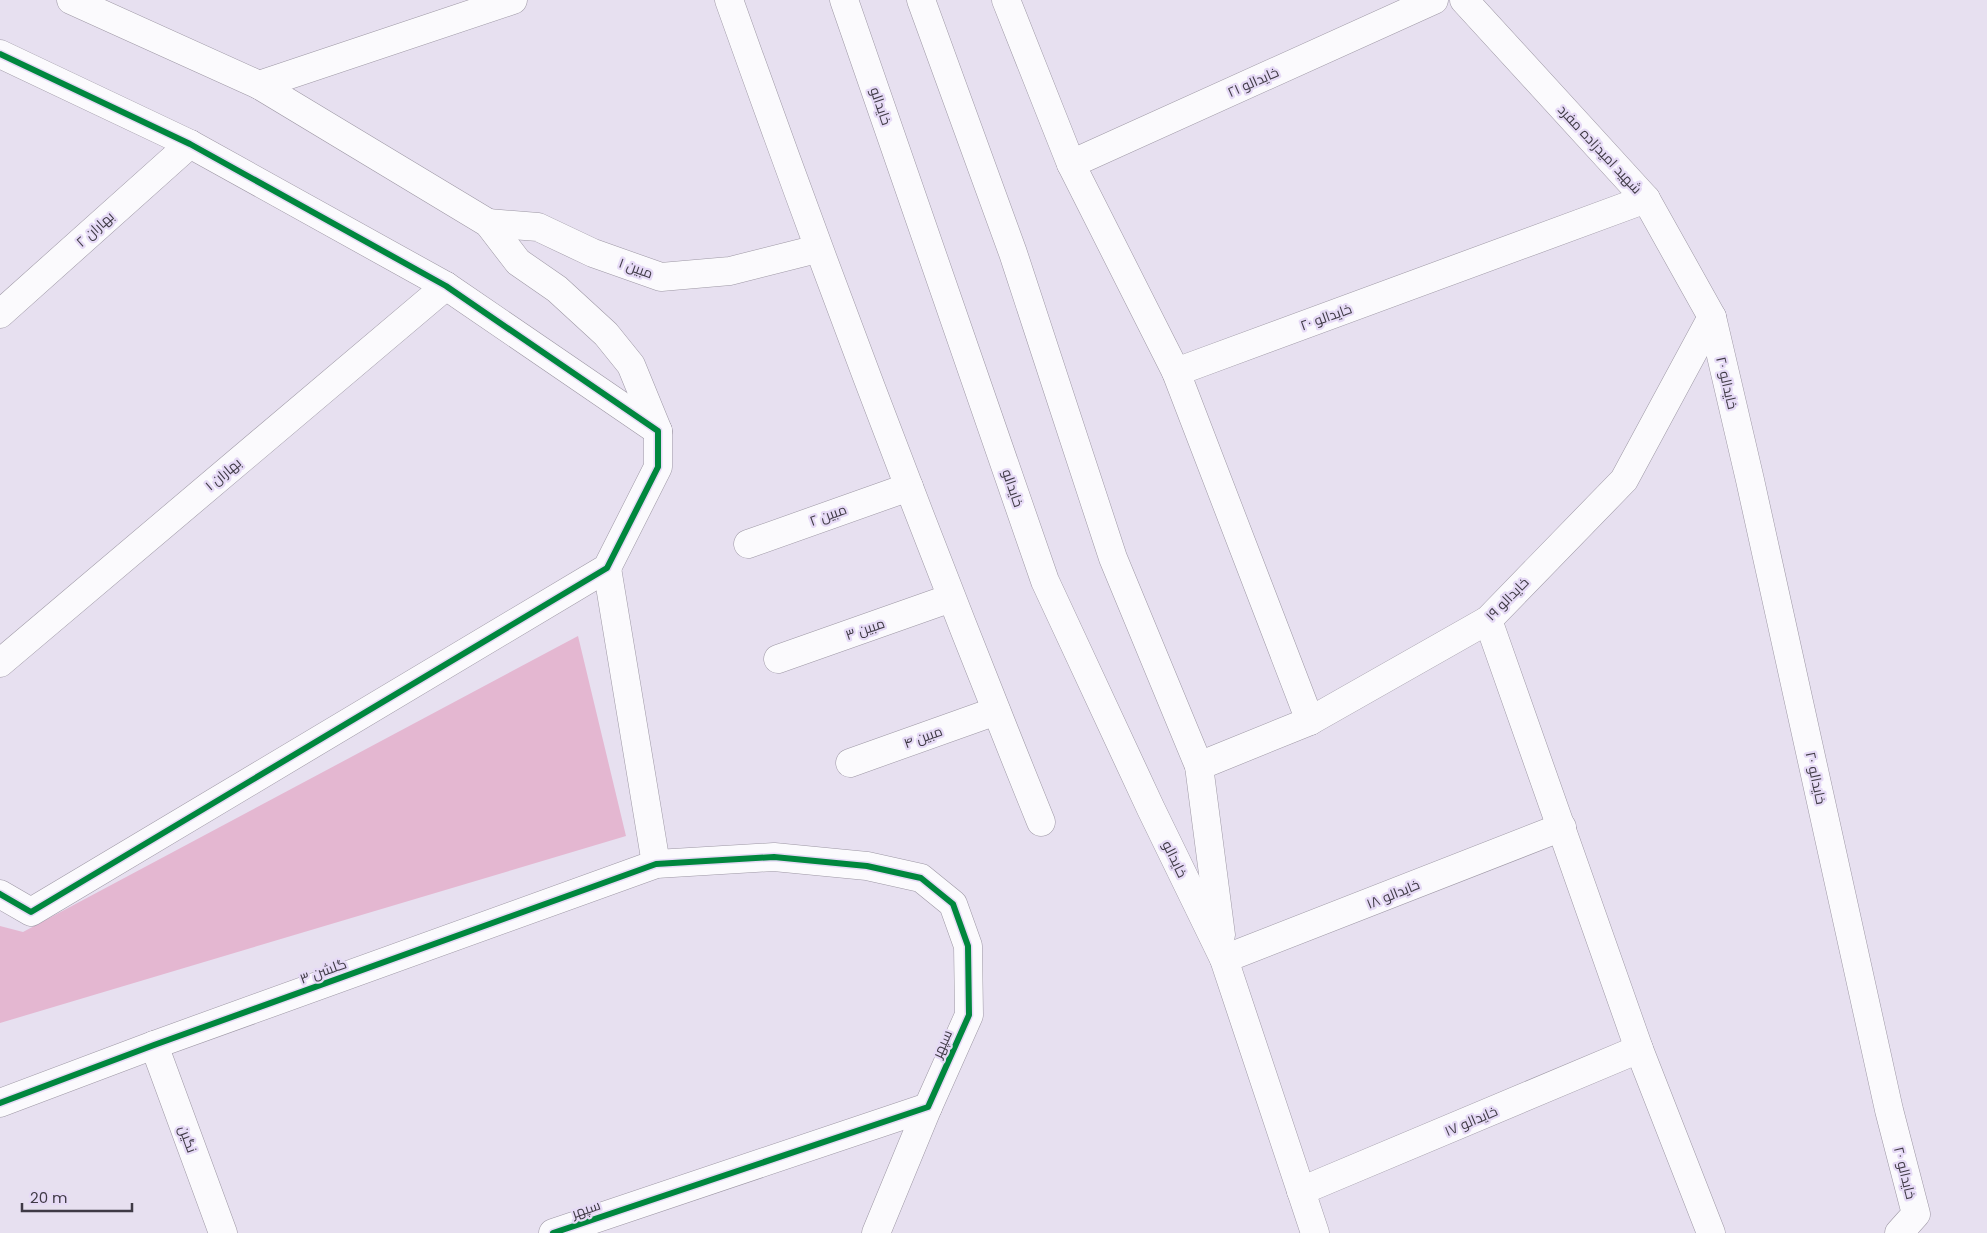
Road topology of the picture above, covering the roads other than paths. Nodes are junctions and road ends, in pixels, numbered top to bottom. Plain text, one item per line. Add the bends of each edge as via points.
1 (72, 0) edge
2 (513, 0) edge
3 (728, 0) edge
4 (844, 0) edge
5 (921, 0) edge
6 (1006, 0) edge
7 (1434, 0) edge
8 (1464, 0) edge
9 (0, 54) edge
10 (259, 85) junction
11 (190, 144) junction
12 (1071, 164) junction
13 (1646, 199) junction
14 (488, 222) junction
15 (817, 249) junction
16 (446, 286) junction
17 (0, 314) edge
18 (1712, 317) junction
19 (1176, 372) junction
20 (658, 431) junction
21 (908, 487) junction
22 (748, 544) dead end
23 (607, 568) junction
24 (951, 598) junction
25 (1488, 620) junction
26 (778, 659) dead end
27 (0, 662) edge
28 (996, 711) junction
29 (1310, 721) junction
30 (850, 763) dead end
31 (1199, 766) junction
32 (1041, 822) dead end
33 (1562, 827) junction
34 (656, 864) junction
35 (0, 894) edge
36 (1224, 959) junction
37 (154, 1045) junction
38 (1640, 1049) junction
39 (0, 1103) edge
40 (928, 1107) junction
41 (1301, 1191) junction
42 (223, 1233) edge
43 (553, 1233) edge
44 (876, 1233) edge
45 (1315, 1233) edge
46 (1711, 1233) edge
47 (1899, 1233) edge

1 - 10 street
2 - 10 street
3 - 15 street
4 - 36 street, خایدالو via 1045,581
5 - 31 street, خایدالو via 1013,252 1112,558
6 - 12 street
7 - 12 street, خایدالو ۲۱
8 - 13 street, شهید امیدزاده مفرد
9 - 11 street
10 - 14 street
11 - 16 street
11 - 17 street, بهاران ۲
12 - 19 street
13 - 18 street, شهید امیدزاده مفرد
13 - 19 street, خایدالو ۲۰
14 - 15 street, مبین ۱ via 538,227 593,252 662,277 730,272
14 - 20 street via 518,262 557,289 606,334 631,365
15 - 21 street
16 - 20 street
16 - 27 street, بهاران ۱
18 - 25 street, خایدالو ۱۹ via 1624,480
18 - 47 street, خایدالو ۲۰ via 1889,1110 1916,1214
19 - 29 street
20 - 23 street via 658,467
21 - 22 street, مبین ۲
21 - 24 street
23 - 34 street
23 - 35 street via 30,912
24 - 26 street, مبین ۳
24 - 28 street
25 - 29 street, خایدالو ۱۹
25 - 33 street
28 - 30 street, مبین ۴
28 - 32 street
29 - 31 street, خایدالو ۱۹
31 - 36 street, خایدالو
33 - 36 street, خایدالو ۱۸
33 - 38 street
34 - 37 street, گلشن ۳
34 - 40 street, سپهر via 774,857 866,866 921,878 953,904 968,946 968,1015
36 - 41 street, خایدالو
37 - 39 street, گلشن ۳
37 - 42 street, نگین
38 - 41 street, خایدالو ۱۷
38 - 46 street
40 - 43 street, سپهر
40 - 44 street
41 - 45 street, خایدالو

